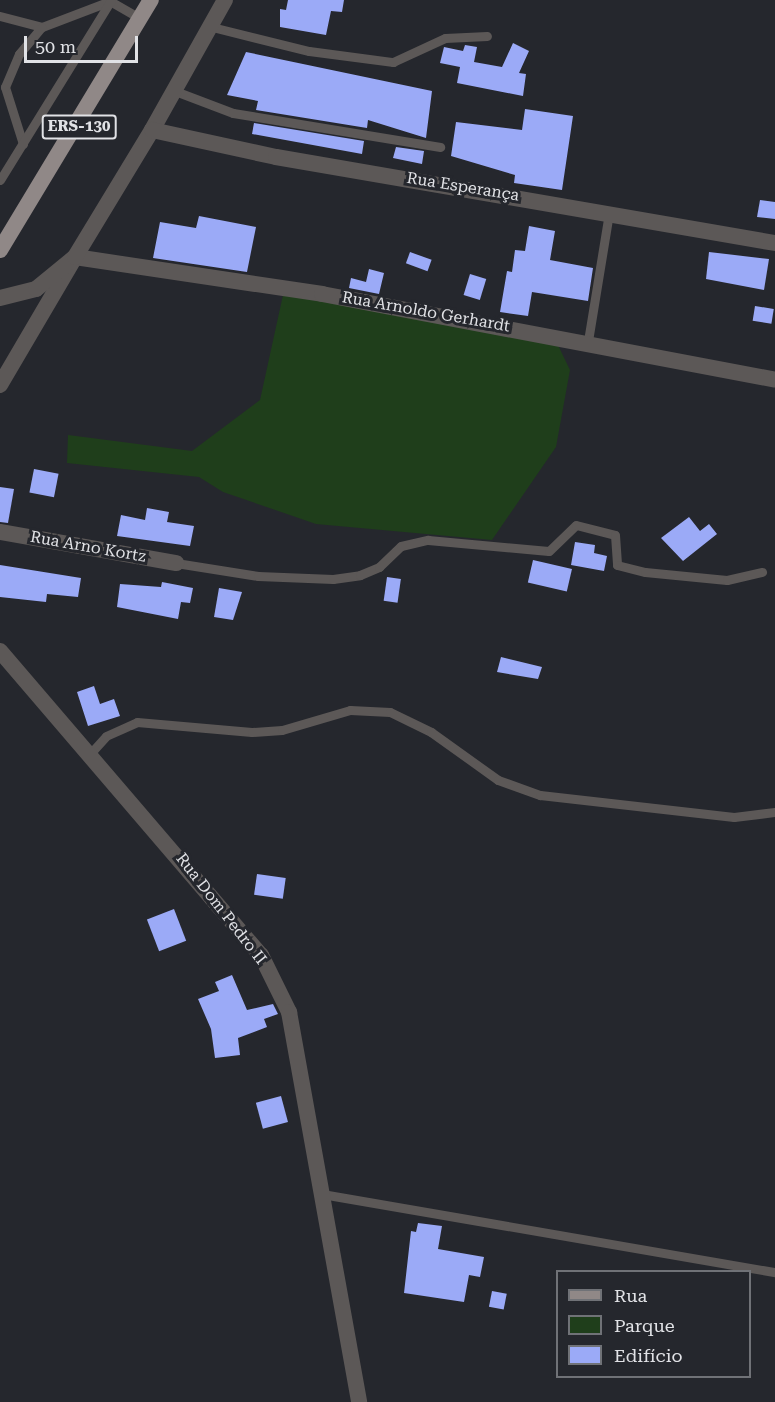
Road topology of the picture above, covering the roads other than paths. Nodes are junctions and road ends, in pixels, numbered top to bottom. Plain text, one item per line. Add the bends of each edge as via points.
1 (151, 0) edge
2 (225, 0) edge
3 (111, 1) edge
4 (0, 16) edge
5 (141, 19) junction
6 (42, 27) junction
7 (212, 27) junction
8 (487, 36) dead end
9 (175, 91) junction
10 (152, 130) junction
11 (22, 144) junction
12 (440, 147) dead end
13 (0, 180) edge
14 (610, 212) junction
15 (775, 243) edge
16 (0, 250) edge
17 (75, 257) junction
18 (0, 298) edge
19 (588, 341) junction
20 (775, 380) edge
21 (1, 381) edge
22 (0, 532) edge
23 (176, 563) joint
24 (762, 572) dead end
25 (0, 651) edge
26 (89, 755) junction
27 (775, 812) edge
28 (322, 1194) junction
29 (775, 1272) edge
30 (359, 1402) edge

1 - 5 main road, ERS-130
2 - 7 street
3 - 5 lane
3 - 6 lane
3 - 11 lane
4 - 6 lane
5 - 16 main road, ERS-130
6 - 11 lane via 19,54 5,87
7 - 8 lane via 309,51 393,62 446,38
7 - 9 street
9 - 10 street
9 - 12 lane via 233,113
10 - 14 street, Rua Esperança via 276,157
10 - 17 street
11 - 13 lane
14 - 15 street, Rua Esperança
14 - 19 lane
17 - 18 street via 36,289
17 - 19 street, Rua Arnoldo Gerhardt
17 - 21 street
19 - 20 street, Rua Arnoldo Gerhardt
22 - 23 street, Rua Arno Kortz
23 - 24 lane via 258,576 333,579 360,575 379,567 401,546 428,540 549,551 576,525 615,535 617,565 645,572 727,580
25 - 26 street, Rua Dom Pedro II
26 - 27 lane via 106,736 137,722 252,732 282,730 350,710 390,712 431,732 498,780 540,795 734,817
26 - 28 street, Rua Dom Pedro II via 168,840 261,955 289,1012
28 - 29 lane
28 - 30 street, Rua Dom Pedro II

